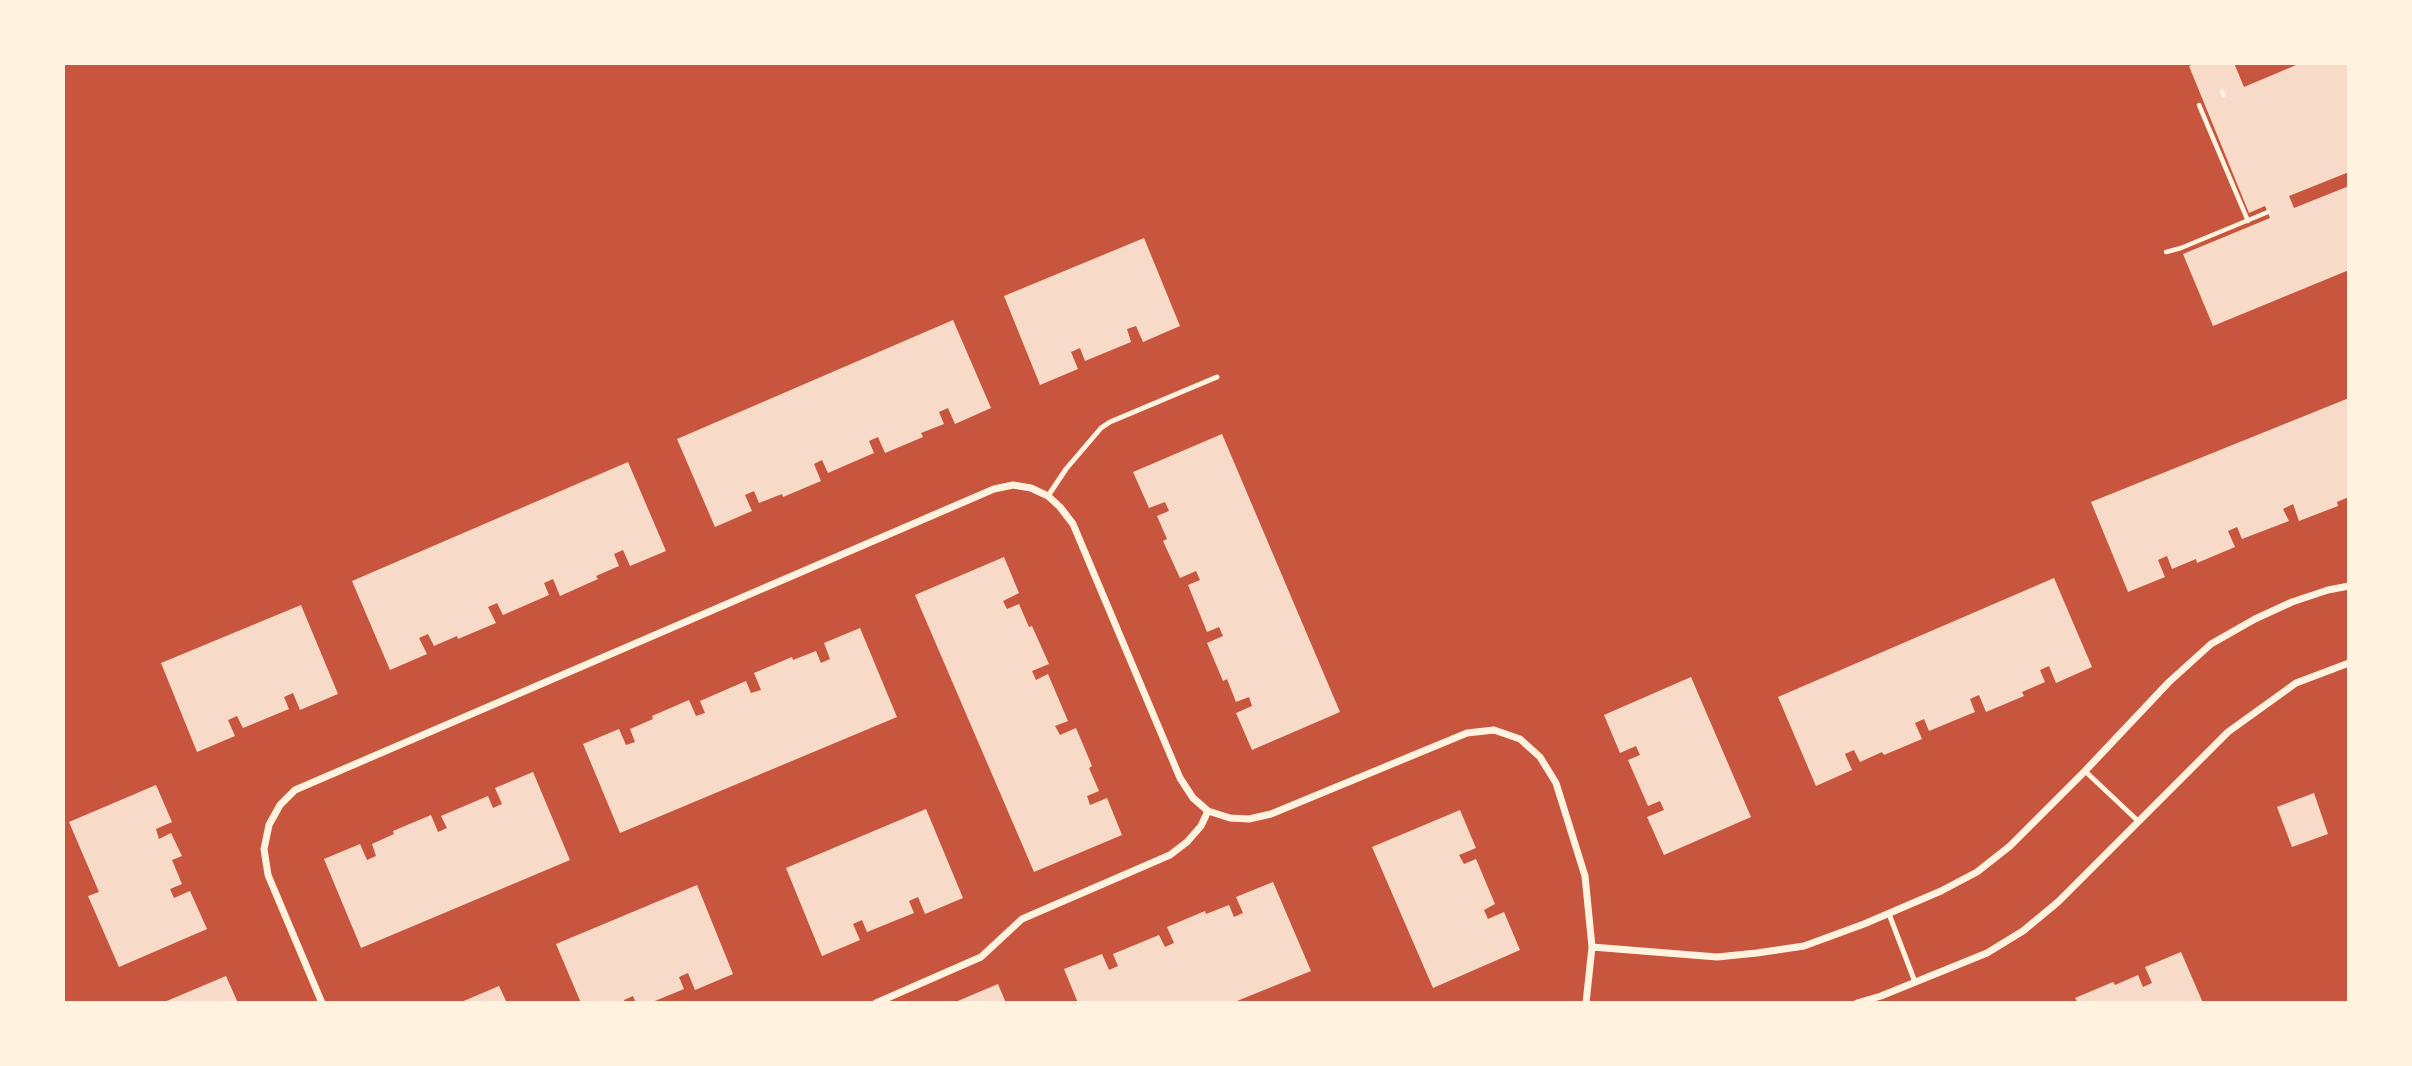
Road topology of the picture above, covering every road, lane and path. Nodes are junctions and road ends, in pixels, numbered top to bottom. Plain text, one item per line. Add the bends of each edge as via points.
1 (2199, 104) dead end
2 (2267, 212) dead end
3 (2248, 220) junction
4 (2166, 252) dead end
5 (1217, 377) dead end
6 (1048, 496) junction
7 (2349, 586) edge
8 (2349, 663) edge
9 (2085, 771) junction
10 (1208, 811) junction
11 (2138, 821) junction
12 (1889, 914) junction
13 (1592, 947) junction
14 (1915, 982) junction
15 (322, 1003) edge
16 (876, 1003) edge
17 (1586, 1003) edge
18 (1857, 1003) edge

1 - 3 path
2 - 3 path
3 - 4 path
5 - 6 lane via 1101,428
6 - 10 street via 1073,524 1180,778
6 - 15 street via 1013,485 994,489 295,790 280,805 264,849 268,875
7 - 9 street via 2255,618 2211,644
8 - 11 street via 2295,683 2228,732
9 - 11 lane
9 - 12 street via 2010,846 1977,872
10 - 13 street via 1249,819 1271,814 1468,733 1494,730 1520,739 1540,757 1556,783 1585,876
10 - 16 street via 1187,842 1170,855 1022,919 981,957
11 - 14 street via 2058,902 2023,930 1987,953
12 - 13 street via 1804,946 1757,953 1717,957
12 - 14 lane
13 - 17 street
14 - 18 street

